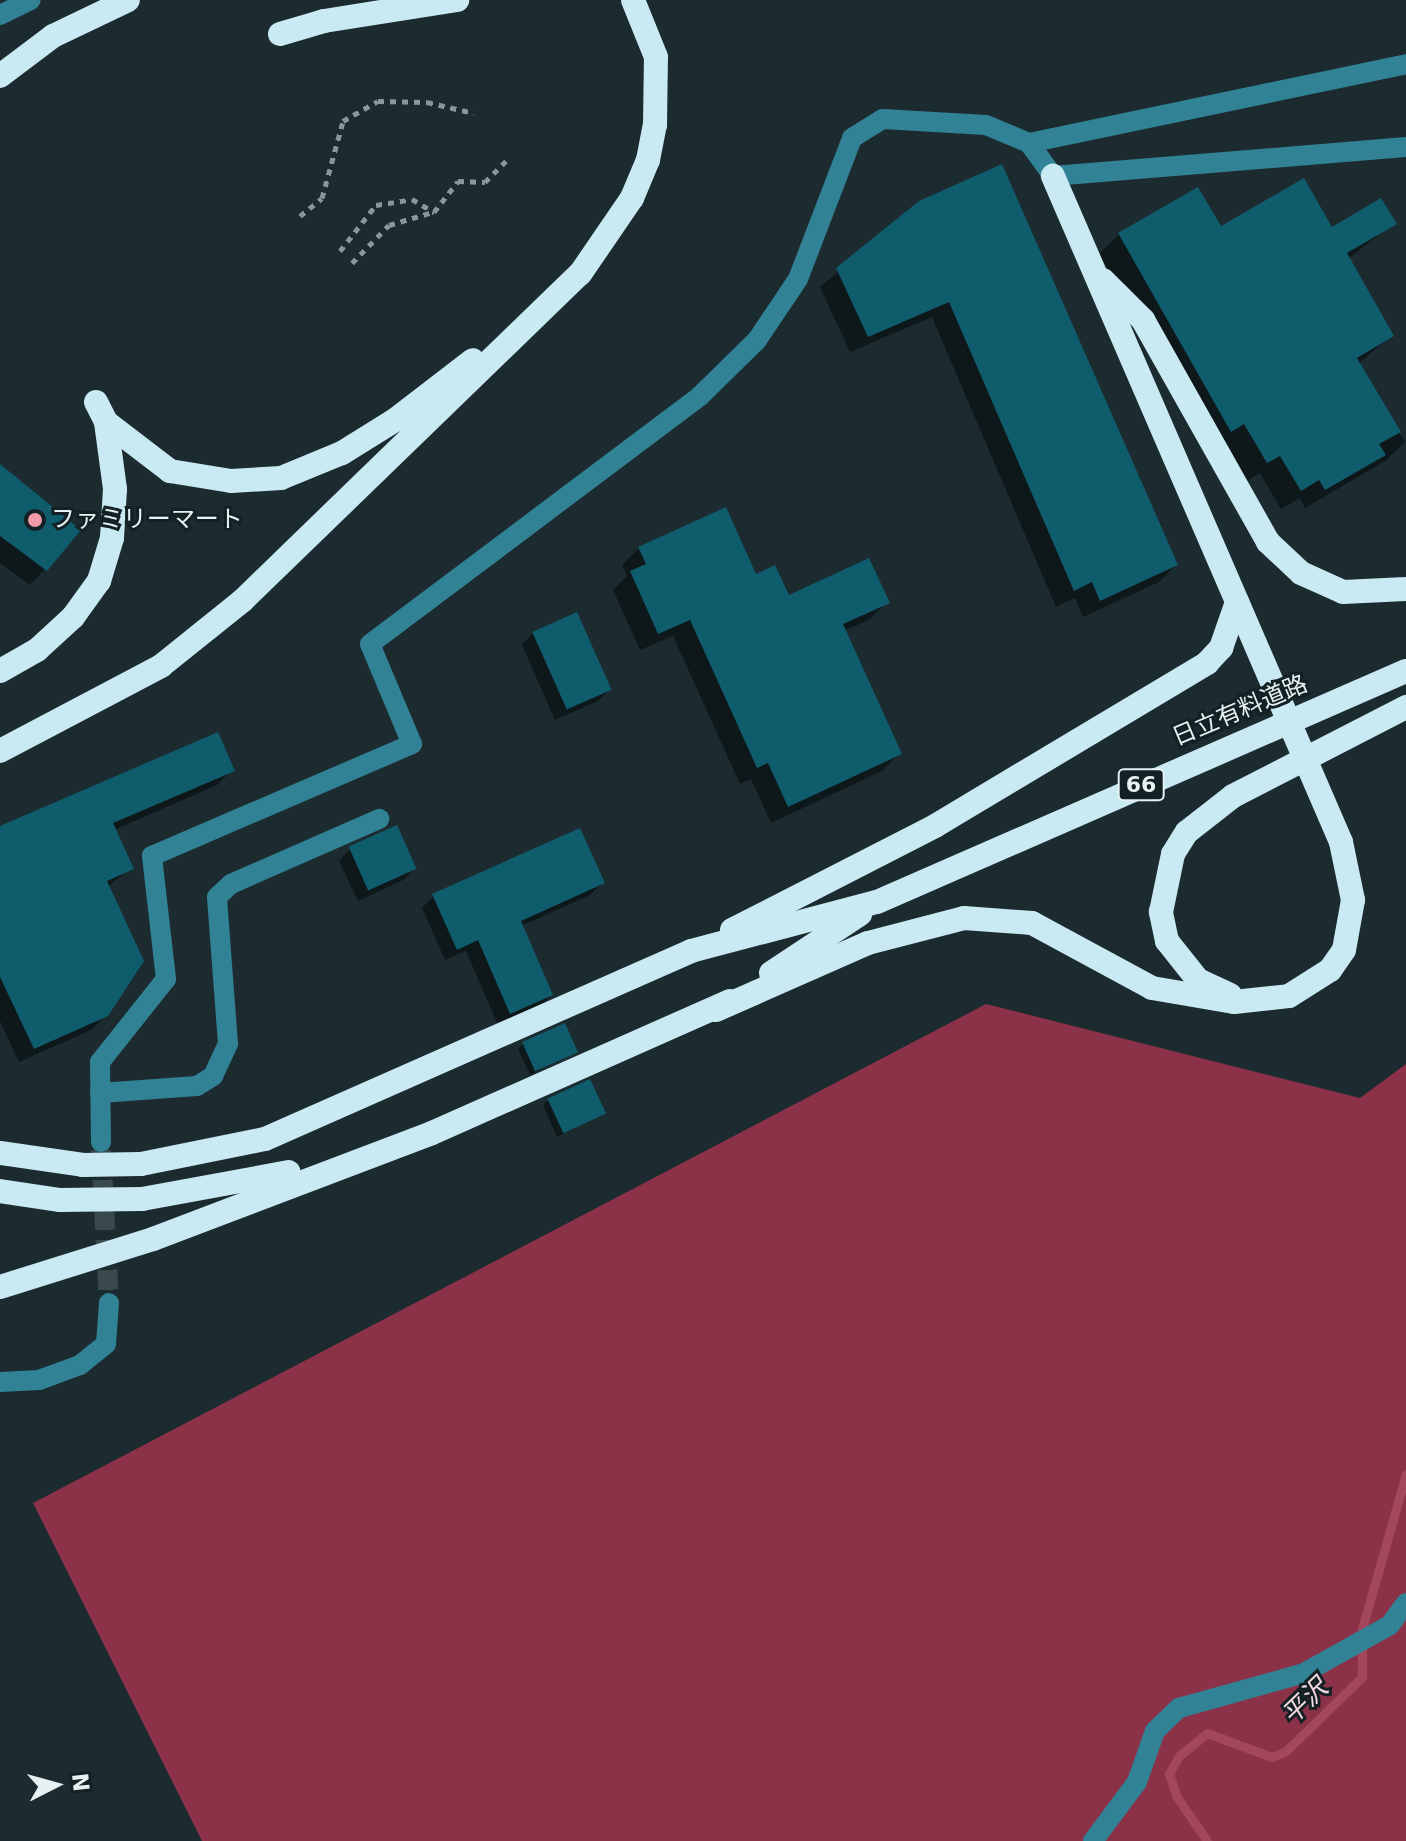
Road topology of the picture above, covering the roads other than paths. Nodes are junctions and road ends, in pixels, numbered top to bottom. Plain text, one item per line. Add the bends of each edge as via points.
1 (31, 0) edge
2 (128, 0) edge
3 (457, 0) edge
4 (633, 0) edge
5 (0, 15) edge
6 (280, 34) dead end
7 (1406, 64) edge
8 (0, 76) edge
9 (1029, 143) junction
10 (1406, 147) edge
11 (1053, 176) junction
12 (1092, 270) junction
13 (509, 344) junction
14 (1406, 589) edge
15 (1237, 602) junction
16 (0, 671) edge
17 (1406, 671) edge
18 (1406, 707) edge
19 (0, 751) edge
20 (379, 819) dead end
21 (877, 902) junction
22 (691, 951) junction
23 (1264, 1002) junction
24 (716, 1010) junction
25 (100, 1093) junction
26 (101, 1142) tunnel mouth
27 (0, 1153) edge
28 (358, 1158) junction
29 (0, 1191) edge
30 (0, 1287) edge
31 (109, 1303) tunnel mouth
32 (0, 1382) edge
33 (1406, 1603) edge
34 (1093, 1841) edge

1 - 5 street
2 - 8 highway via 53,36
3 - 6 highway via 324,21
4 - 13 highway via 656,57 658,90 648,160 616,228 580,274
7 - 9 street
9 - 11 street
9 - 25 street via 986,125 933,118 883,119 852,138 798,279 757,340 700,396 370,644 412,744 152,856 166,979 100,1062
10 - 11 street
11 - 12 highway
12 - 14 highway via 1143,320 1268,542 1301,573 1343,592
12 - 15 highway
13 - 16 highway via 477,357 342,453 281,478 231,481 170,471 101,412 115,489 112,538 99,581 37,650
13 - 19 highway via 242,601 161,666
15 - 22 highway via 1221,648 1207,663 935,826
15 - 23 highway via 1322,796 1349,872 1352,927 1330,970 1289,996
17 - 21 highway, 日立有料道路 / 66
18 - 23 highway via 1233,796 1208,813 1173,854 1161,912 1174,952 1198,980
20 - 25 street via 231,884 217,897 228,1044 213,1076 197,1086
21 - 22 highway
21 - 24 highway
22 - 27 highway via 265,1139 141,1164 69,1164
23 - 24 highway via 1193,998 1152,988 1054,931 991,917 911,928
24 - 28 highway via 432,1133
25 - 26 street
28 - 29 highway via 142,1199 60,1200
28 - 30 highway via 153,1239
31 - 32 street via 106,1344 80,1365 39,1380
33 - 34 street via 1390,1625 1304,1673 1179,1708 1155,1731 1137,1782

